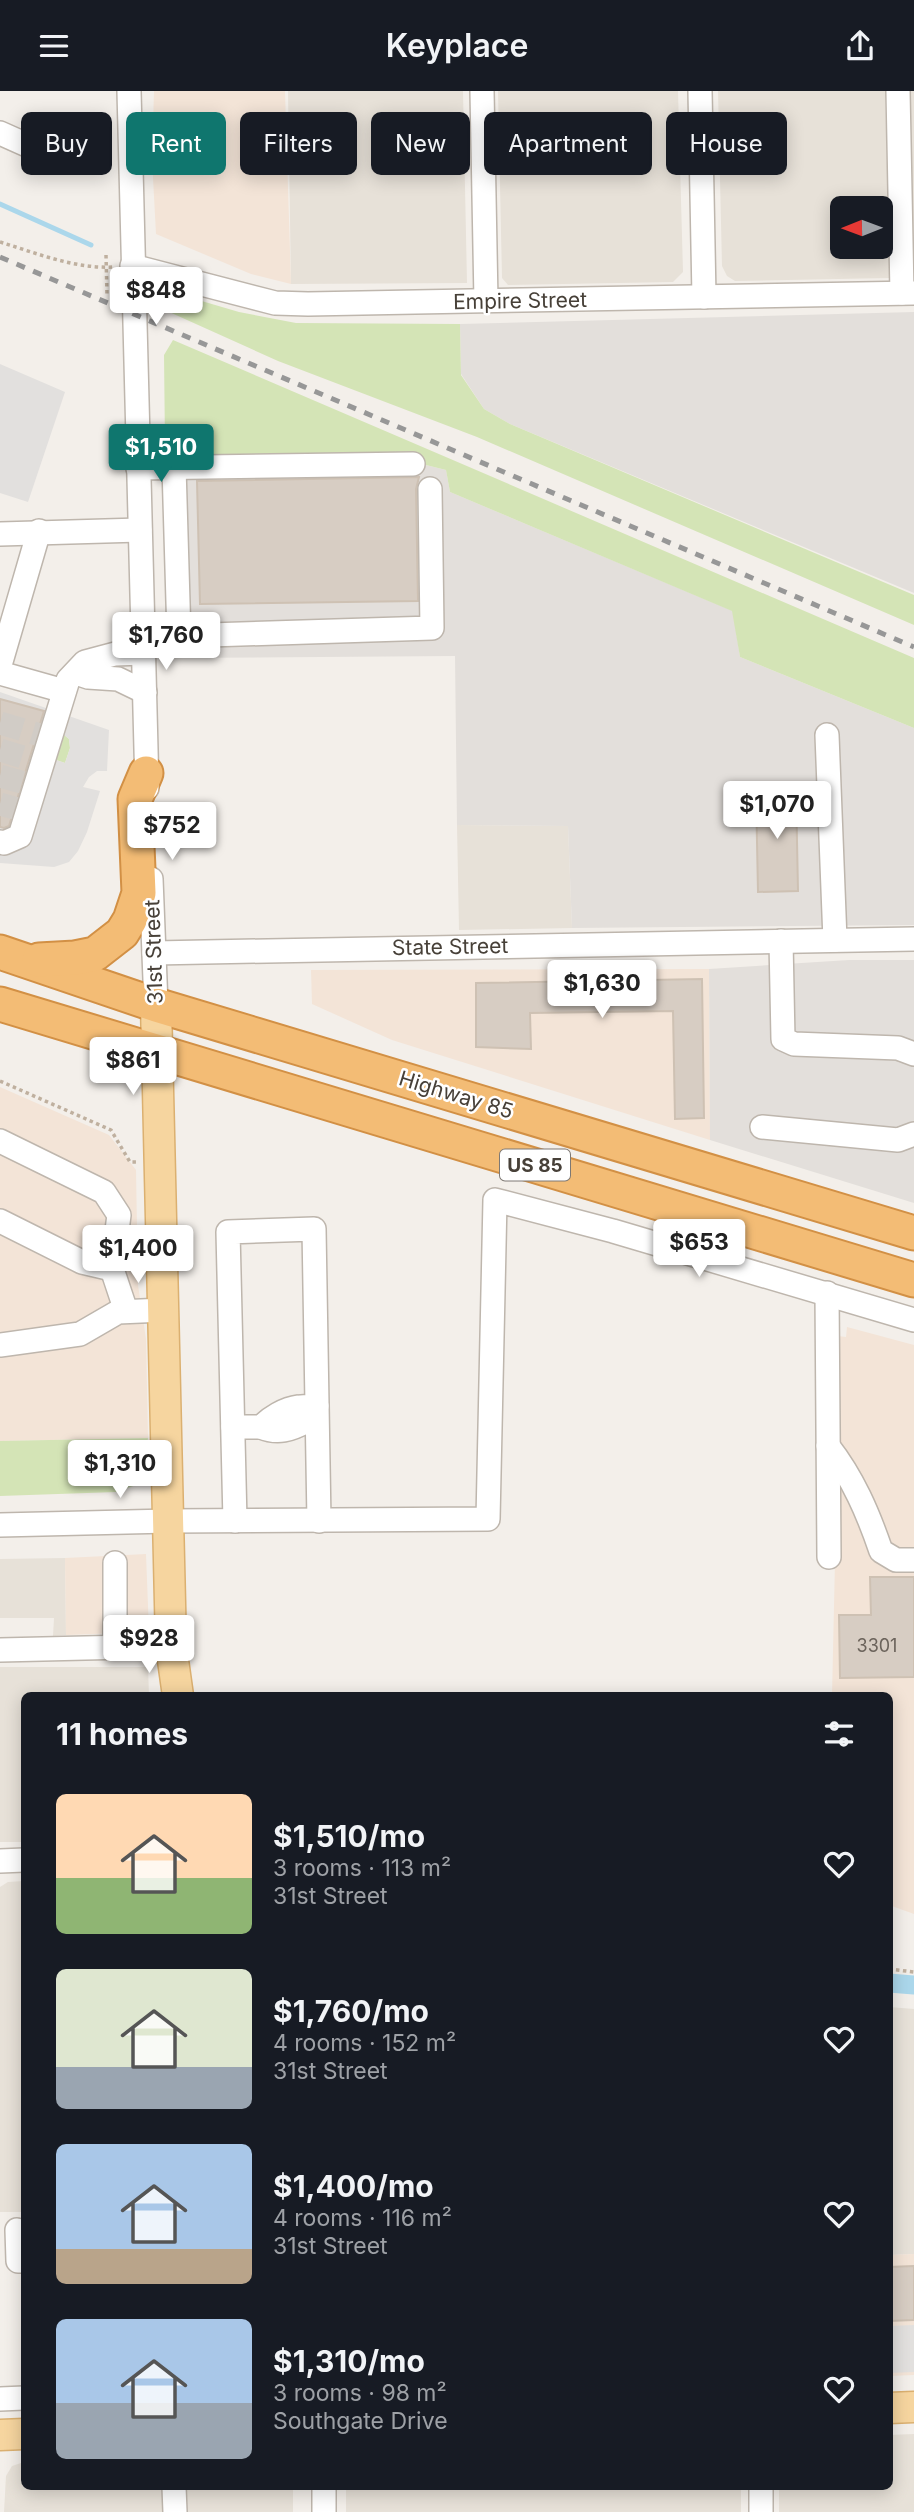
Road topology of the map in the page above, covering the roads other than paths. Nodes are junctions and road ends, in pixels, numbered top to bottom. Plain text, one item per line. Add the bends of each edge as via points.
1 (129, 91) edge
2 (482, 91) edge
3 (700, 91) edge
4 (898, 91) edge
5 (0, 133) edge
6 (21, 142) edge
7 (132, 266) junction
8 (908, 293) edge
9 (704, 297) junction
10 (486, 301) junction
11 (413, 464) dead end
12 (174, 467) junction
13 (138, 468) junction
14 (430, 489) dead end
15 (140, 530) junction
16 (39, 531) junction
17 (0, 534) edge
18 (7, 607) edge
19 (144, 653) junction
20 (0, 666) edge
21 (0, 673) edge
22 (70, 682) junction
23 (145, 692) junction
24 (827, 735) dead end
25 (146, 773) junction
26 (0, 842) edge
27 (914, 939) edge
28 (835, 940) junction
29 (781, 941) junction
30 (153, 953) junction
31 (13, 956) edge
32 (0, 1004) edge
33 (156, 1005) junction
34 (156, 1050) junction
35 (914, 1054) edge
36 (762, 1127) dead end
37 (914, 1134) edge
38 (0, 1141) edge
39 (0, 1221) edge
40 (914, 1233) edge
41 (112, 1269) junction
42 (914, 1280) edge
43 (827, 1293) junction
44 (164, 1310) junction
45 (126, 1311) junction
46 (914, 1320) edge
47 (0, 1345) edge
48 (313, 1407) junction
49 (233, 1427) junction
50 (828, 1445) junction
51 (169, 1521) junction
52 (235, 1521) junction
53 (318, 1521) junction
54 (0, 1525) edge
55 (829, 1557) dead end
56 (914, 1560) edge
57 (115, 1563) dead end
58 (172, 1646) junction
59 (115, 1647) junction
60 (0, 1650) edge
61 (178, 1692) edge
62 (21, 1860) edge
63 (0, 1861) edge
64 (14, 2230) edge
65 (21, 2261) edge
66 (21, 2398) edge
67 (0, 2399) edge
68 (914, 2407) edge
69 (893, 2408) edge
70 (21, 2434) edge
71 (0, 2435) edge
72 (174, 2490) edge
73 (324, 2490) edge
74 (761, 2490) edge
75 (175, 2512) edge
76 (324, 2512) edge
77 (761, 2512) edge

1 - 7 street, 31st Street
2 - 10 street
3 - 9 street
4 - 8 street
5 - 6 street
7 - 10 street, Empire Street via 275,303
7 - 13 street, 31st Street
8 - 9 street, Empire Street
9 - 10 street, Empire Street
11 - 12 street
12 - 13 street
12 - 14 street via 179,636 432,628
13 - 15 street, 31st Street
15 - 16 street
15 - 19 street, 31st Street
16 - 17 street
16 - 18 street
18 - 20 street
19 - 22 street via 85,662
19 - 23 street, 31st Street
21 - 22 street
22 - 23 street via 88,677 118,679
22 - 26 street via 45,737 20,836
23 - 25 street, 31st Street
24 - 28 street
25 - 30 street, 31st Street
25 - 31 highway via 135,799 139,893 122,933 95,954 75,958
27 - 28 street, State Street
28 - 29 street, State Street
29 - 30 street, State Street
29 - 35 street via 783,1039 794,1044 898,1048
30 - 33 street, 31st Street
31 - 33 highway, Highway 85 / US 85
32 - 34 highway, Highway 85 / US 85
33 - 34 main road, 31st Street
33 - 40 highway, Highway 85 / US 85
34 - 42 highway, Highway 85 / US 85
34 - 44 main road, 31st Street
36 - 37 street via 898,1140
38 - 41 street via 104,1192 119,1215
39 - 41 street via 82,1262
41 - 45 street
43 - 46 street
43 - 50 street
43 - 53 street via 495,1200 488,1519
44 - 45 street
44 - 51 main road, 31st Street
45 - 47 street via 80,1334
48 - 49 street via 270,1418 261,1427
48 - 49 street via 314,1229 229,1232
48 - 53 street
49 - 52 street
50 - 55 street
50 - 56 street via 847,1470 881,1551 896,1560
51 - 52 street
51 - 54 street
51 - 58 main road, 31st Street
52 - 53 street
57 - 59 street
58 - 59 street
58 - 61 main road, 31st Street
59 - 60 street
62 - 63 street
64 - 65 street
66 - 67 street
68 - 69 main road
70 - 71 main road
72 - 75 street
73 - 76 street
74 - 77 street

